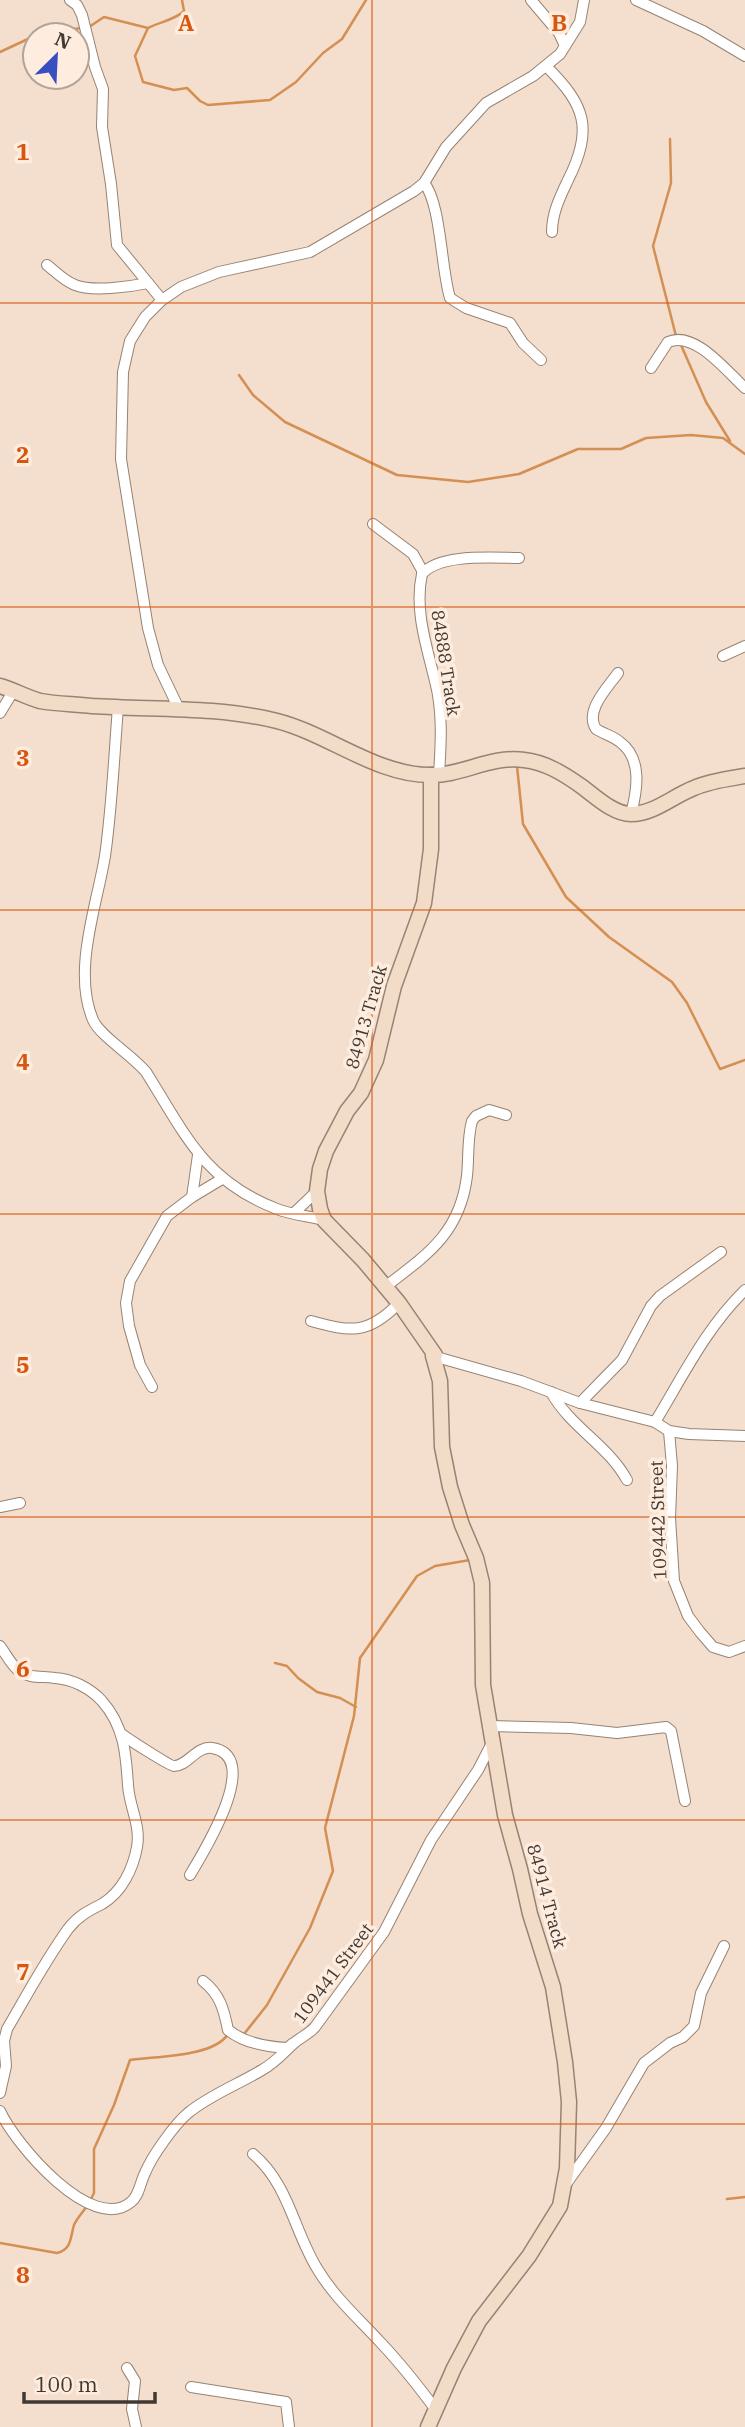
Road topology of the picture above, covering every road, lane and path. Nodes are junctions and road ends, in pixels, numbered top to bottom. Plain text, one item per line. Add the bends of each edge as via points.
1 (70, 0) edge
2 (531, 0) edge
3 (584, 0) edge
4 (636, 0) edge
5 (565, 46) junction
6 (743, 51) edge
7 (547, 67) junction
8 (424, 183) junction
9 (552, 232) dead end
10 (47, 265) dead end
11 (148, 283) junction
12 (162, 300) junction
13 (541, 360) dead end
14 (651, 368) dead end
15 (745, 388) edge
16 (373, 524) dead end
17 (519, 558) dead end
18 (424, 572) junction
19 (745, 646) edge
20 (723, 656) dead end
21 (618, 673) dead end
22 (4, 686) edge
23 (118, 707) junction
24 (179, 709) junction
25 (0, 712) edge
26 (435, 775) junction
27 (745, 776) edge
28 (631, 814) junction
29 (506, 1115) dead end
30 (198, 1155) junction
31 (222, 1179) junction
32 (317, 1191) junction
33 (192, 1197) junction
34 (294, 1213) junction
35 (324, 1220) junction
36 (721, 1252) dead end
37 (385, 1287) junction
38 (745, 1290) edge
39 (399, 1303) junction
40 (311, 1321) dead end
41 (432, 1352) junction
42 (152, 1387) dead end
43 (551, 1392) junction
44 (580, 1403) junction
45 (655, 1422) junction
46 (669, 1431) junction
47 (745, 1436) edge
48 (627, 1480) dead end
49 (20, 1503) dead end
50 (0, 1507) edge
51 (0, 1646) edge
52 (745, 1646) edge
53 (489, 1726) junction
54 (122, 1733) junction
55 (492, 1743) junction
56 (685, 1801) dead end
57 (190, 1875) dead end
58 (724, 1946) dead end
59 (203, 1981) dead end
60 (295, 2042) junction
61 (0, 2093) edge
62 (0, 2111) edge
63 (253, 2154) dead end
64 (565, 2185) junction
65 (127, 2368) dead end
66 (191, 2387) dead end
67 (436, 2410) junction
68 (136, 2427) edge
69 (289, 2427) edge
70 (428, 2427) edge

1 - 11 street via 82,15 103,89 102,127 117,245
2 - 5 street
3 - 5 street via 580,22
4 - 6 street
5 - 7 street
7 - 8 street via 486,103 440,155
7 - 9 street via 568,90 584,129 576,163 556,207
8 - 12 street via 310,252 200,278
8 - 13 street via 435,207 450,298 510,323
10 - 11 street via 79,286
11 - 12 street
12 - 24 street via 137,327 126,353 121,459 148,628 158,665
14 - 15 street via 667,342 679,339 709,353
16 - 18 street via 413,554
17 - 18 street via 443,562
18 - 26 street, 84888 Track via 420,604 439,708
19 - 20 street
21 - 28 street via 592,719 596,729 625,746 635,766
22 - 23 street via 39,700
22 - 25 street
23 - 24 street
23 - 30 street via 105,857 88,937 90,1006 97,1026 146,1072
24 - 26 street via 278,722 374,762
26 - 28 street via 504,759 524,760 555,769 606,804
26 - 32 street, 84913 Track via 424,902 397,976 373,1068 326,1151
27 - 28 street via 711,782 646,812
29 - 37 street via 489,1110 472,1121 458,1214 444,1237
30 - 31 street
30 - 33 street
31 - 33 street
31 - 34 street
32 - 34 street
32 - 35 street, 84913 Track
33 - 42 street via 162,1222 128,1289 126,1303 135,1350
34 - 35 street
35 - 37 street
36 - 44 street via 660,1296 622,1360
37 - 39 street
38 - 45 street via 708,1332
39 - 40 street via 377,1322 354,1330
39 - 41 street
41 - 43 street
41 - 53 street, 84914 Track via 450,1486 482,1583 483,1685
43 - 44 street
43 - 48 street via 560,1409 606,1452
44 - 45 street
45 - 46 street
46 - 47 street
46 - 52 street, 109442 Street via 672,1559 678,1595 713,1647 729,1652
49 - 50 street
51 - 54 street via 27,1675 86,1688 101,1699
53 - 55 street, 84914 Track
53 - 56 street via 617,1733 666,1727 671,1731
54 - 57 street via 172,1766 208,1748 223,1752 232,1763 230,1792
54 - 61 street via 129,1797 138,1823 136,1854 116,1893 75,1920 32,1985 5,2035 6,2066
55 - 60 street, 109441 Street via 432,1840 377,1943 310,2034
55 - 64 street, 84914 Track via 505,1815 553,1987 563,2046 569,2102
58 - 64 street via 701,1993 694,2026 644,2063
59 - 60 street via 216,1993 228,2030 237,2037 288,2048
60 - 62 street, 109441 Street via 263,2070 214,2095 183,2118 145,2171 136,2197 114,2211 95,2208 67,2191 35,2160
63 - 67 street via 264,2162 285,2194 303,2244 328,2286
64 - 67 street, 84914 Track via 560,2207 548,2227 474,2329
65 - 68 street via 135,2381 132,2409
66 - 69 street via 286,2402
67 - 70 street, 84914 Track

